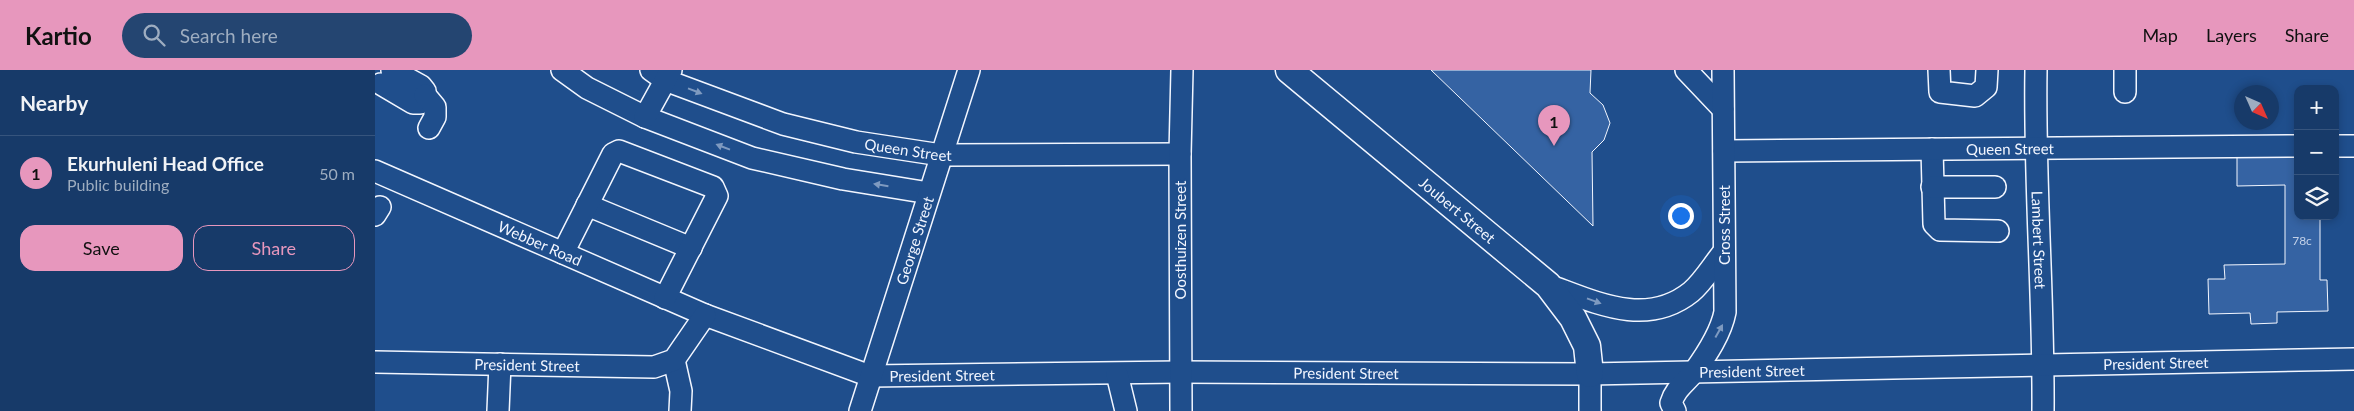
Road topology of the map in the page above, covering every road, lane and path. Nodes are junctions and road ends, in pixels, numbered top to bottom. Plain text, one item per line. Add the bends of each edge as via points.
1 (562, 70) edge
2 (969, 70) edge
3 (1182, 70) edge
4 (1289, 70) edge
5 (1686, 70) edge
6 (1723, 70) edge
7 (1939, 70) edge
8 (1987, 70) edge
9 (2036, 70) edge
10 (2125, 70) edge
11 (662, 73) edge
12 (384, 80) edge
13 (2125, 92) dead end
14 (1723, 109) junction
15 (645, 117) junction
16 (429, 128) dead end
17 (2294, 146) edge
18 (2339, 146) edge
19 (2354, 146) edge
20 (2035, 148) junction
21 (1932, 149) junction
22 (1724, 151) junction
23 (1180, 154) junction
24 (941, 155) junction
25 (375, 171) edge
26 (1932, 187) junction
27 (1995, 187) dead end
28 (929, 193) junction
29 (587, 205) junction
30 (1998, 231) dead end
31 (691, 248) junction
32 (563, 253) junction
33 (1723, 253) junction
34 (1548, 285) junction
35 (665, 298) junction
36 (705, 315) junction
37 (2354, 359) edge
38 (675, 360) junction
39 (375, 362) edge
40 (499, 364) junction
41 (2043, 364) junction
42 (1180, 372) junction
43 (1693, 372) junction
44 (1117, 374) junction
45 (1590, 374) junction
46 (870, 376) junction
47 (498, 411) edge
48 (680, 411) edge
49 (860, 411) edge
50 (1126, 411) edge
51 (1181, 411) edge
52 (1590, 411) edge
53 (1675, 411) edge
54 (2043, 411) edge

1 - 15 street via 587,88
2 - 24 street, George Street
3 - 23 street, Oosthuizen Street
4 - 34 main road, Joubert Street
5 - 14 street
6 - 14 street, Cross Street
7 - 8 street via 1940,92 1975,96 1986,87
9 - 20 street, Lambert Street
10 - 13 street
11 - 15 street
11 -> 24 street, Queen Street via 783,124 856,142
12 - 16 street via 420,95 435,107 435,117
14 - 22 street, Cross Street
28 -> 15 street via 843,180 752,158
17 - 20 street, Queen Street
18 - 19 street
20 - 21 street, Queen Street
20 - 41 street, Lambert Street
21 - 22 street, Queen Street
21 - 26 street
22 - 33 street, Cross Street
23 - 24 street, Queen Street
23 - 42 street, Oosthuizen Street
24 - 28 street, George Street
25 - 32 street, Webber Road
26 - 27 street
26 - 30 street via 1936,228
28 - 46 street, George Street
29 - 31 street
29 - 31 street via 613,154 619,151 713,187 717,196
29 - 32 street
31 - 35 street
32 - 35 street, Webber Road
34 -> 33 street via 1611,308 1640,312 1669,306 1692,291
43 -> 33 street, Cross Street via 1723,325
34 - 45 main road, Joubert Street via 1573,318 1587,346
35 - 36 street, Webber Road
36 - 38 street
36 - 46 street, President Street
37 - 41 street, President Street
38 - 40 street, President Street via 654,367
38 - 48 street via 681,391
39 - 40 street, President Street
40 - 47 street
41 - 43 street, President Street
41 - 54 street, Lambert Street
42 - 44 street, President Street
42 - 45 street, President Street
42 - 51 street, Oosthuizen Street
43 - 45 street, President Street
43 - 53 street via 1673,395 1671,404
44 - 46 street, President Street
44 - 50 street
45 - 52 street
46 - 49 street, George Street

